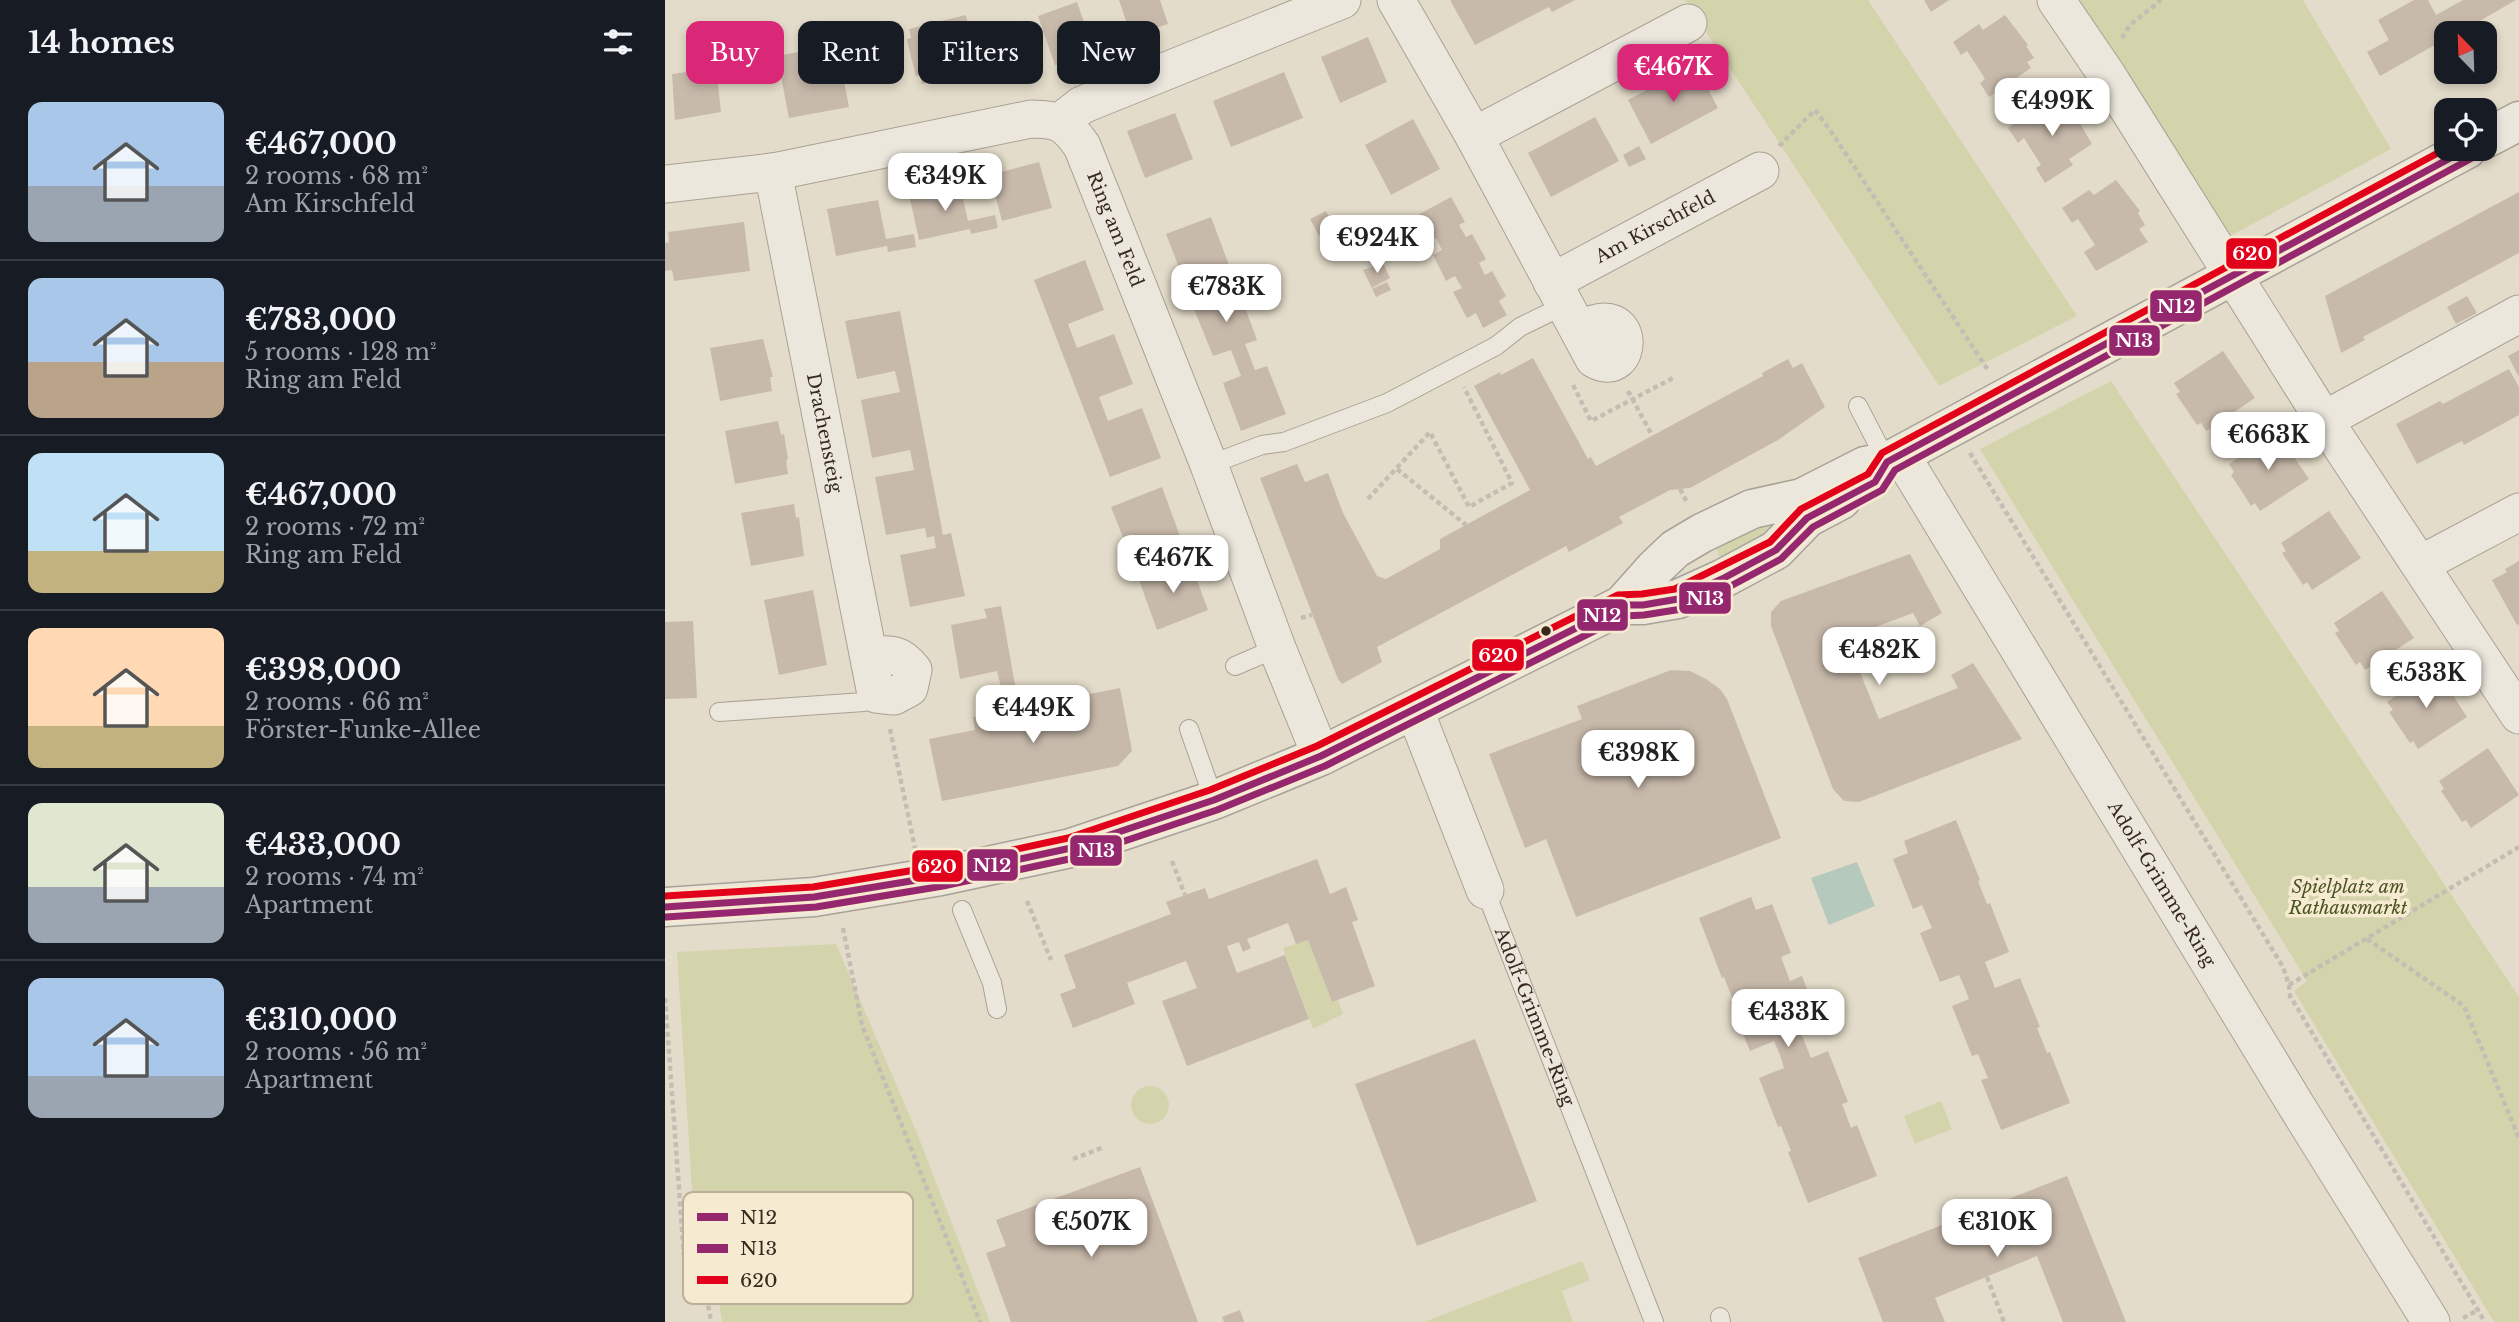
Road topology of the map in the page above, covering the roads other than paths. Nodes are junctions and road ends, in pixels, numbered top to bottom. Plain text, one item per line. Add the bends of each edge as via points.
1 (1342, 0) edge
2 (1396, 0) edge
3 (2056, 0) edge
4 (1688, 23) dead end
5 (2519, 121) edge
6 (1060, 122) junction
7 (2497, 133) edge
8 (1474, 136) junction
9 (2445, 161) edge
10 (773, 172) junction
11 (1760, 172) road end
12 (665, 184) edge
13 (2233, 274) junction
14 (1566, 305) junction
15 (2519, 314) edge
16 (1612, 363) road end
17 (1858, 406) dead end
18 (2324, 420) junction
19 (1894, 458) junction
20 (1209, 465) junction
21 (2519, 512) edge
22 (2421, 564) junction
23 (1277, 648) junction
24 (1235, 666) dead end
25 (2514, 701) edge
26 (882, 710) joint
27 (1415, 711) junction
28 (719, 712) dead end
29 (1189, 729) dead end
30 (1321, 756) junction
31 (1214, 800) junction
32 (1485, 890) joint
33 (665, 907) edge
34 (963, 909) dead end
35 (997, 1009) dead end
36 (2428, 1319) edge
37 (1654, 1322) edge

1 - 6 street via 1082,104
2 - 8 street
3 - 13 street
4 - 8 street
5 - 7 street
6 - 10 street via 1031,119
6 - 20 street, Ring am Feld via 1082,146
8 - 14 street
9 - 13 street
10 - 12 street
10 - 26 street, Drachensteig
11 - 14 street, Am Kirschfeld
13 - 18 street
13 - 19 street
14 - 16 street via 1591,323 1604,320 1625,335 1621,356
14 - 20 lane via 1387,402
15 - 18 street
17 - 19 lane
18 - 22 street
19 - 27 street via 1875,482 1807,518 1776,550 1678,598 1622,605
19 - 36 street, Adolf-Grimme-Ring
20 - 23 street, Ring am Feld
21 - 22 street
22 - 25 street
23 - 24 lane
23 - 30 street, Ring am Feld
26 - 28 lane via 864,702
27 - 30 street
27 - 32 street, Adolf-Grimme-Ring
29 - 31 lane
30 - 31 street
31 - 33 street via 1071,848 941,876 814,897
32 - 37 lane, Adolf-Grimme-Ring
34 - 35 lane via 992,983

